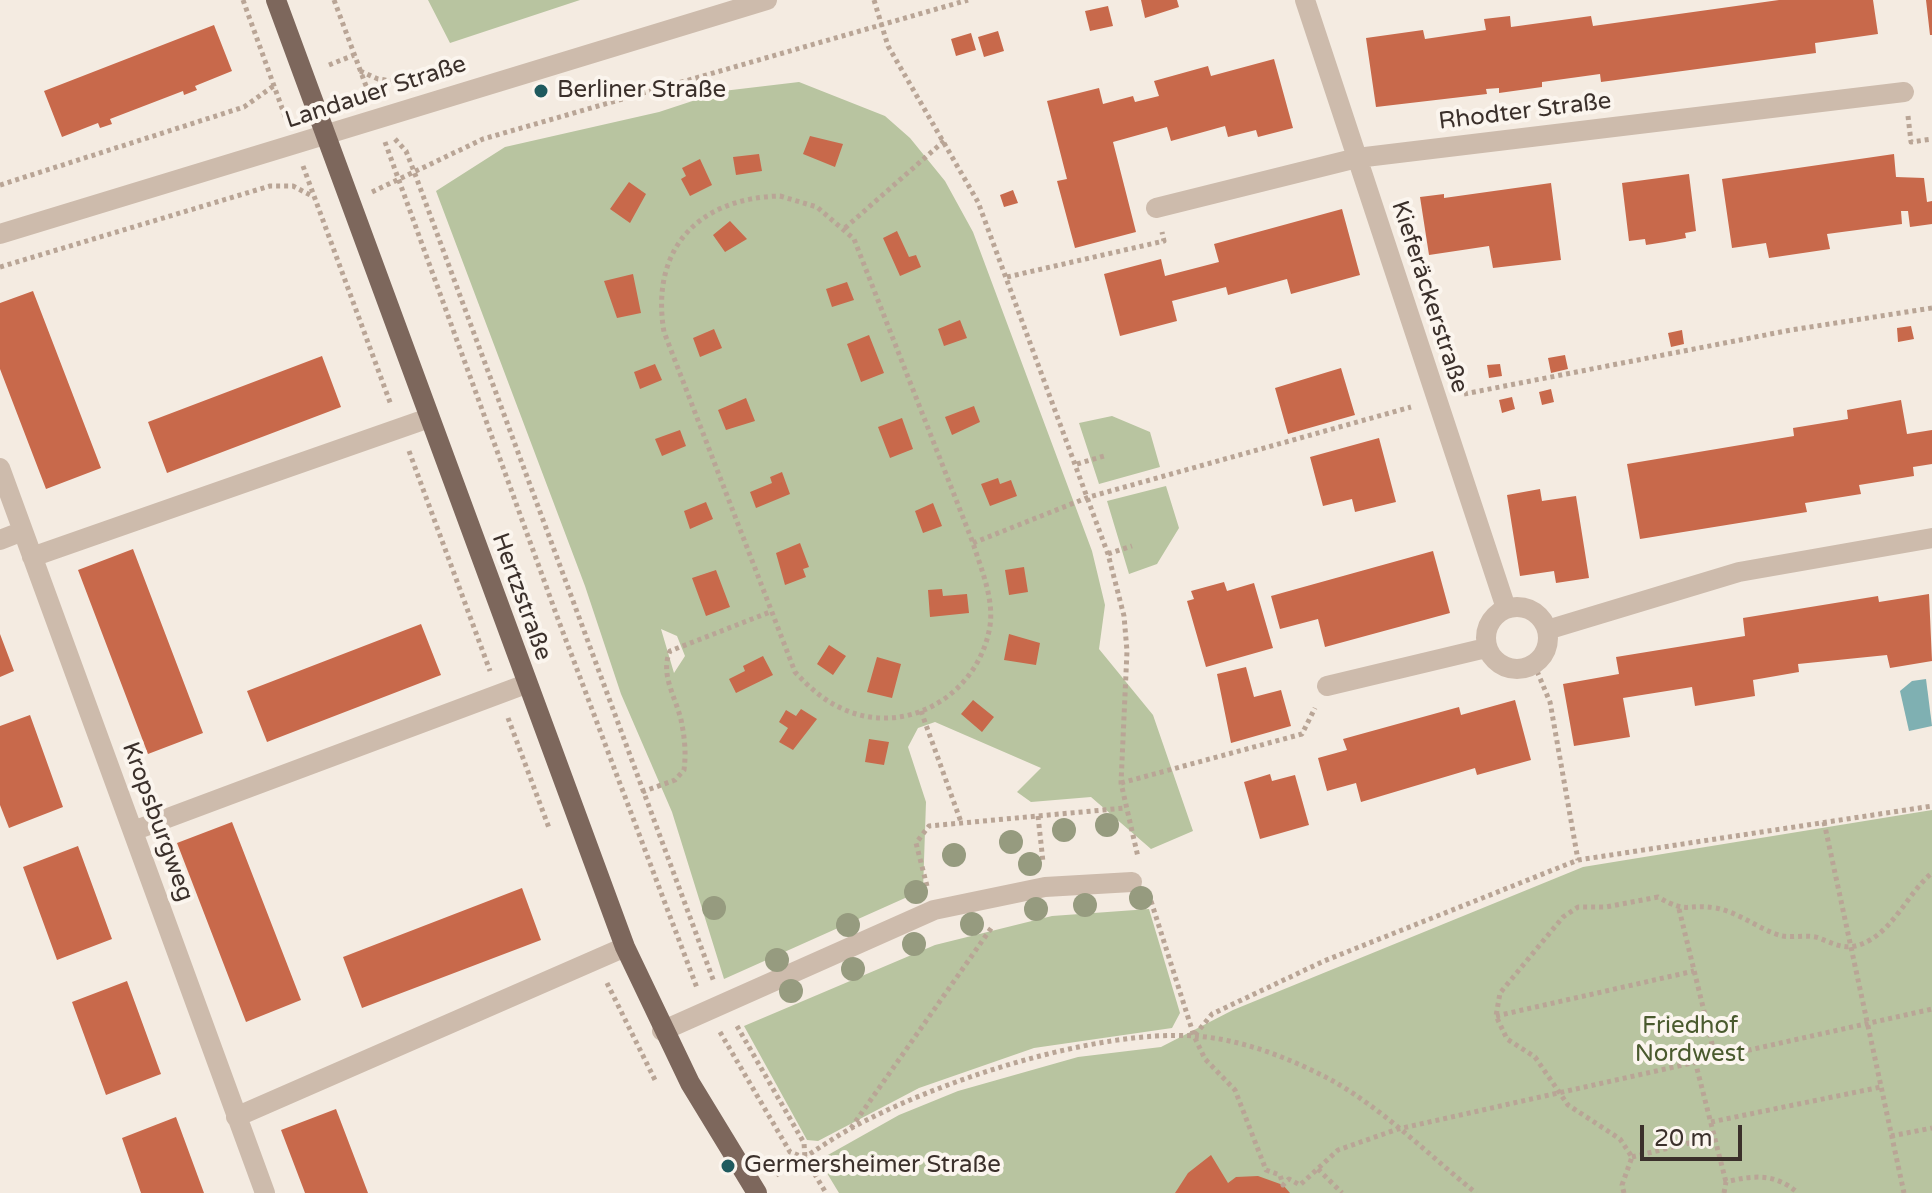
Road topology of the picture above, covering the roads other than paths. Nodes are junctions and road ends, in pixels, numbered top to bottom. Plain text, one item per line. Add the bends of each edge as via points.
1 (276, 0) edge
2 (767, 0) edge
3 (1305, 0) edge
4 (1904, 92) road end
5 (326, 136) junction
6 (1357, 158) junction
7 (1156, 208) road end
8 (0, 234) edge
9 (429, 418) junction
10 (0, 468) edge
11 (23, 531) junction
12 (1932, 538) edge
13 (0, 540) edge
14 (32, 557) junction
15 (1506, 608) junction
16 (1547, 630) junction
17 (1486, 648) junction
18 (526, 684) junction
19 (1327, 686) road end
20 (133, 831) junction
21 (1136, 875) road end
22 (625, 947) junction
23 (662, 1031) junction
24 (236, 1117) junction
25 (756, 1191) edge
26 (265, 1193) edge

1 - 5 main road, Hertzstraße
2 - 5 street, Landauer Straße
3 - 6 street, Kieferäckerstraße
4 - 6 street, Rhodter Straße
5 - 8 street, Landauer Straße
5 - 9 main road, Hertzstraße
6 - 7 street, Rhodter Straße
6 - 15 street, Kieferäckerstraße
9 - 14 street
9 - 18 main road, Hertzstraße
10 - 11 street, Kropsburgweg
11 - 13 street
11 - 14 street, Kropsburgweg
12 - 16 street via 1739,572
14 - 20 street, Kropsburgweg
15 - 16 street via 1531,610
15 - 17 street via 1488,624
16 - 17 street via 1544,653 1534,664 1518,669 1502,666
17 - 19 street
18 - 20 street
18 - 22 main road, Hertzstraße
20 - 24 street, Kropsburgweg
21 - 23 street via 934,910
22 - 23 main road, Hertzstraße
22 - 24 street
23 - 25 main road, Hertzstraße
24 - 26 street, Kropsburgweg

